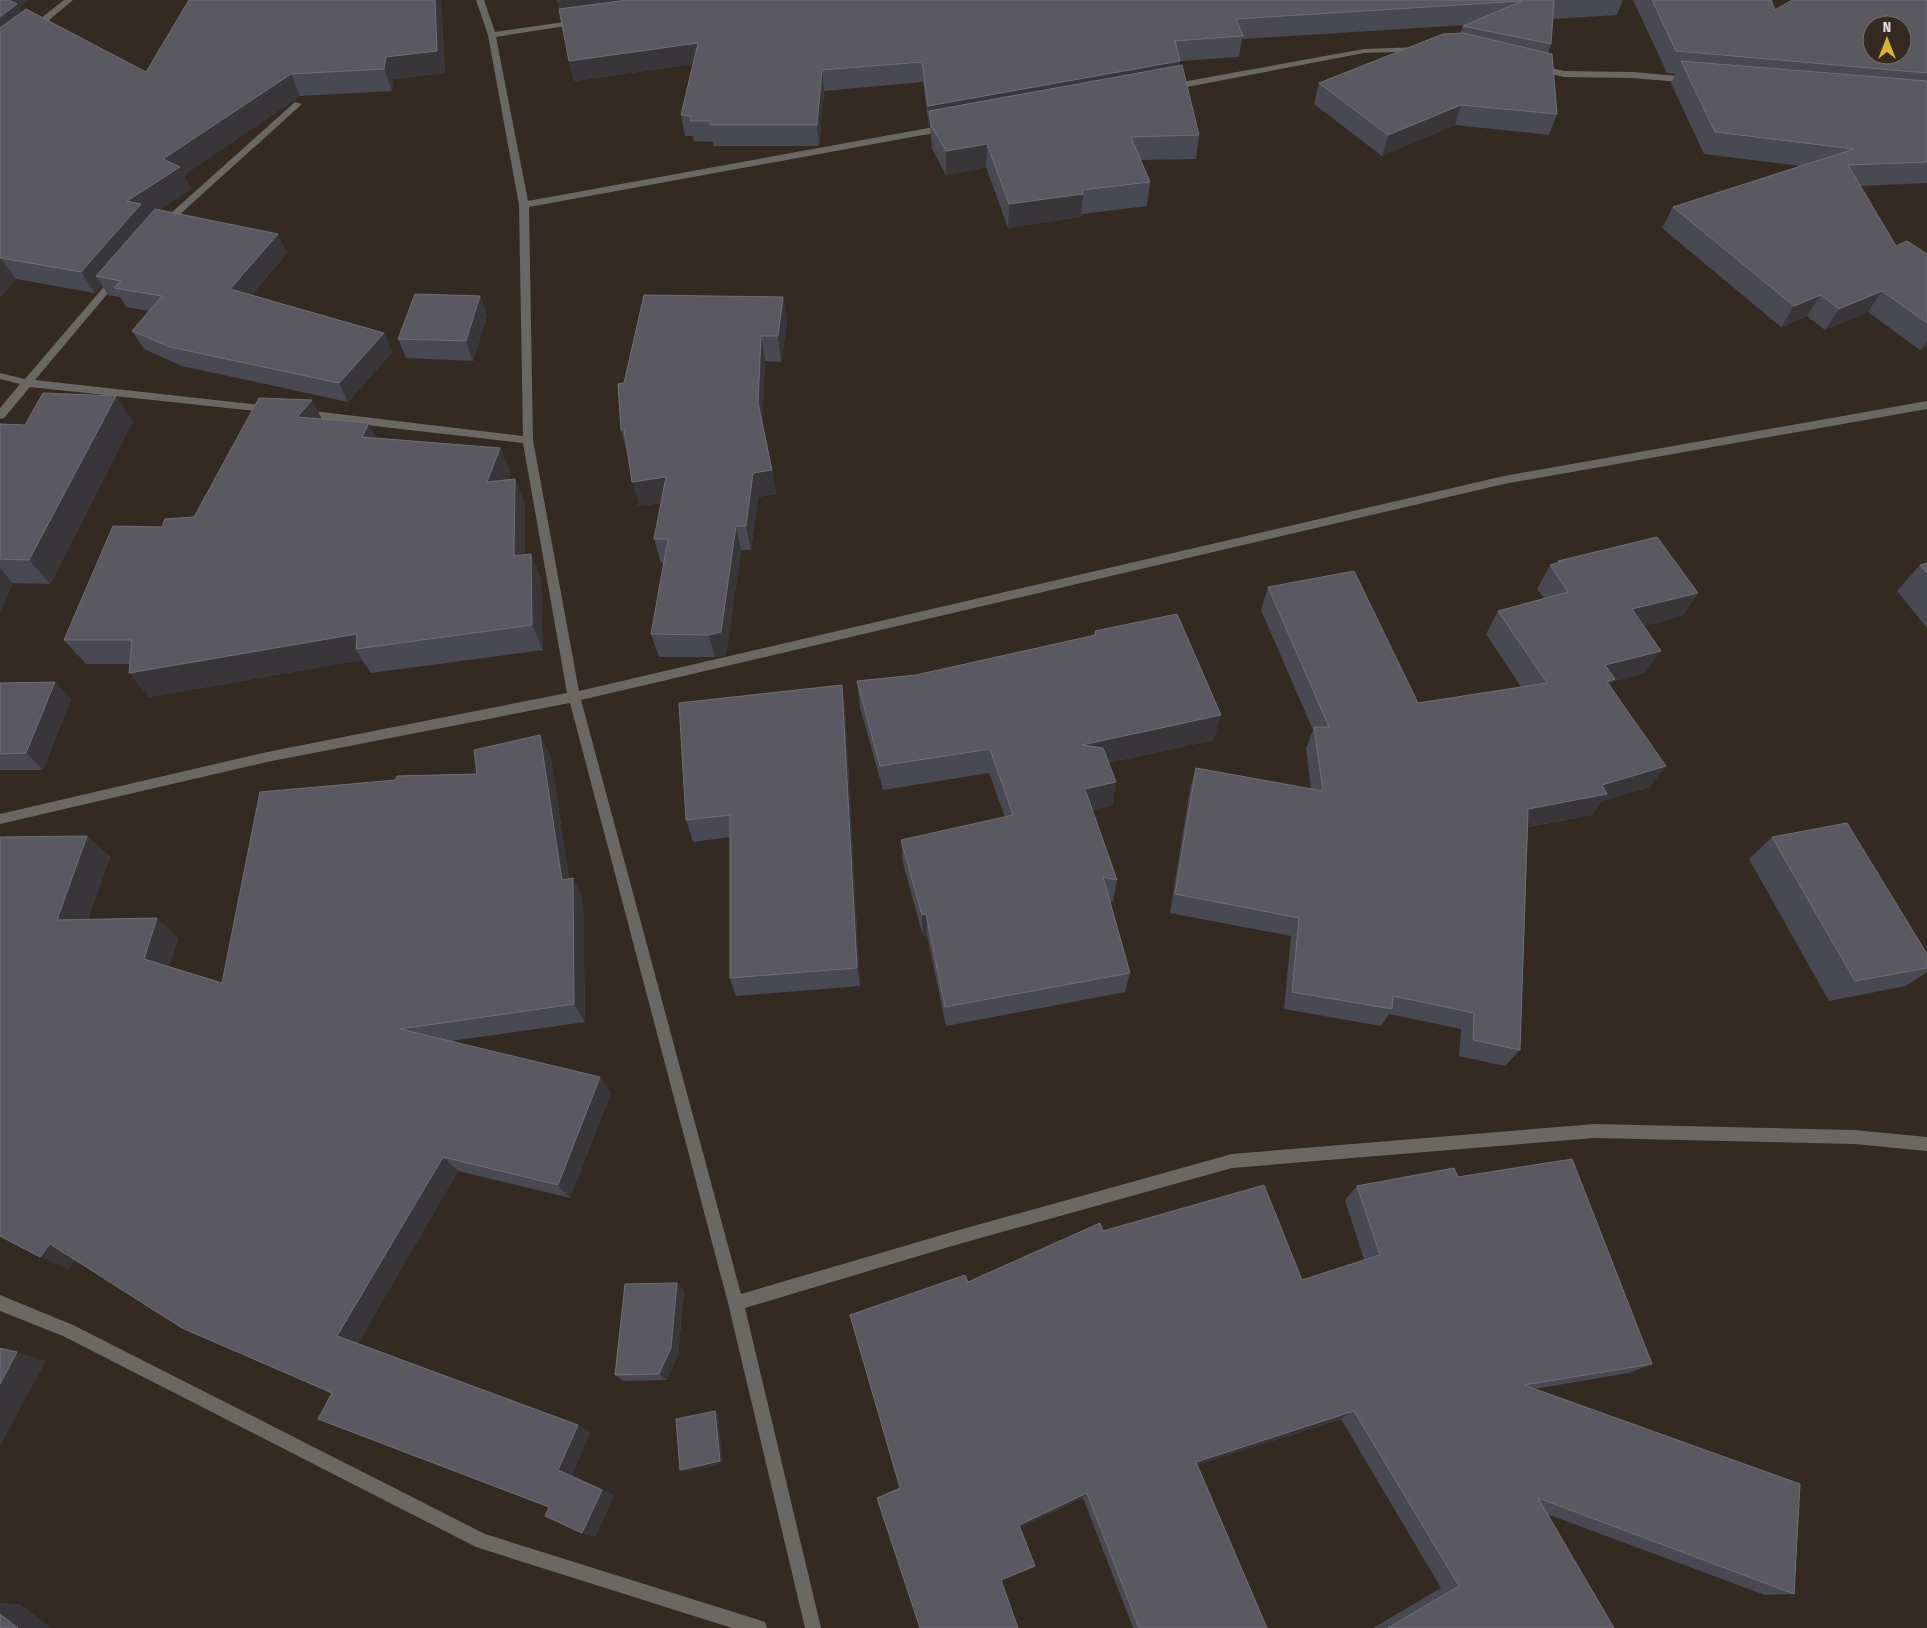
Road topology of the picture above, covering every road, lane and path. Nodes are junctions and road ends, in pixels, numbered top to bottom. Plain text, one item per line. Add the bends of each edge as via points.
1 (70, 0) edge
2 (480, 0) edge
3 (586, 21) edge
4 (492, 35) junction
5 (23, 38) edge
6 (1432, 49) edge
7 (1528, 66) edge
8 (1702, 81) edge
9 (1159, 89) edge
10 (298, 104) dead end
11 (954, 127) edge
12 (524, 205) junction
13 (160, 228) edge
14 (122, 272) edge
15 (0, 376) edge
16 (29, 383) junction
17 (1927, 405) edge
18 (0, 416) edge
19 (528, 440) junction
20 (574, 697) junction
21 (0, 818) edge
22 (1927, 1144) edge
23 (0, 1303) edge
24 (736, 1303) junction
25 (759, 1628) edge
26 (814, 1628) edge

1 - 5 street
2 - 4 street
3 - 4 street
4 - 12 street
6 - 9 street via 1364,51
7 - 8 street via 1564,74
10 - 13 street
11 - 12 street
12 - 19 street
14 - 16 street
15 - 16 street
16 - 18 street
16 - 19 street
17 - 20 street via 1504,480
19 - 20 street
20 - 21 street via 267,757
20 - 24 street
22 - 24 street via 1854,1137 1595,1132 1232,1161
23 - 25 street via 68,1330 482,1542
24 - 26 street

